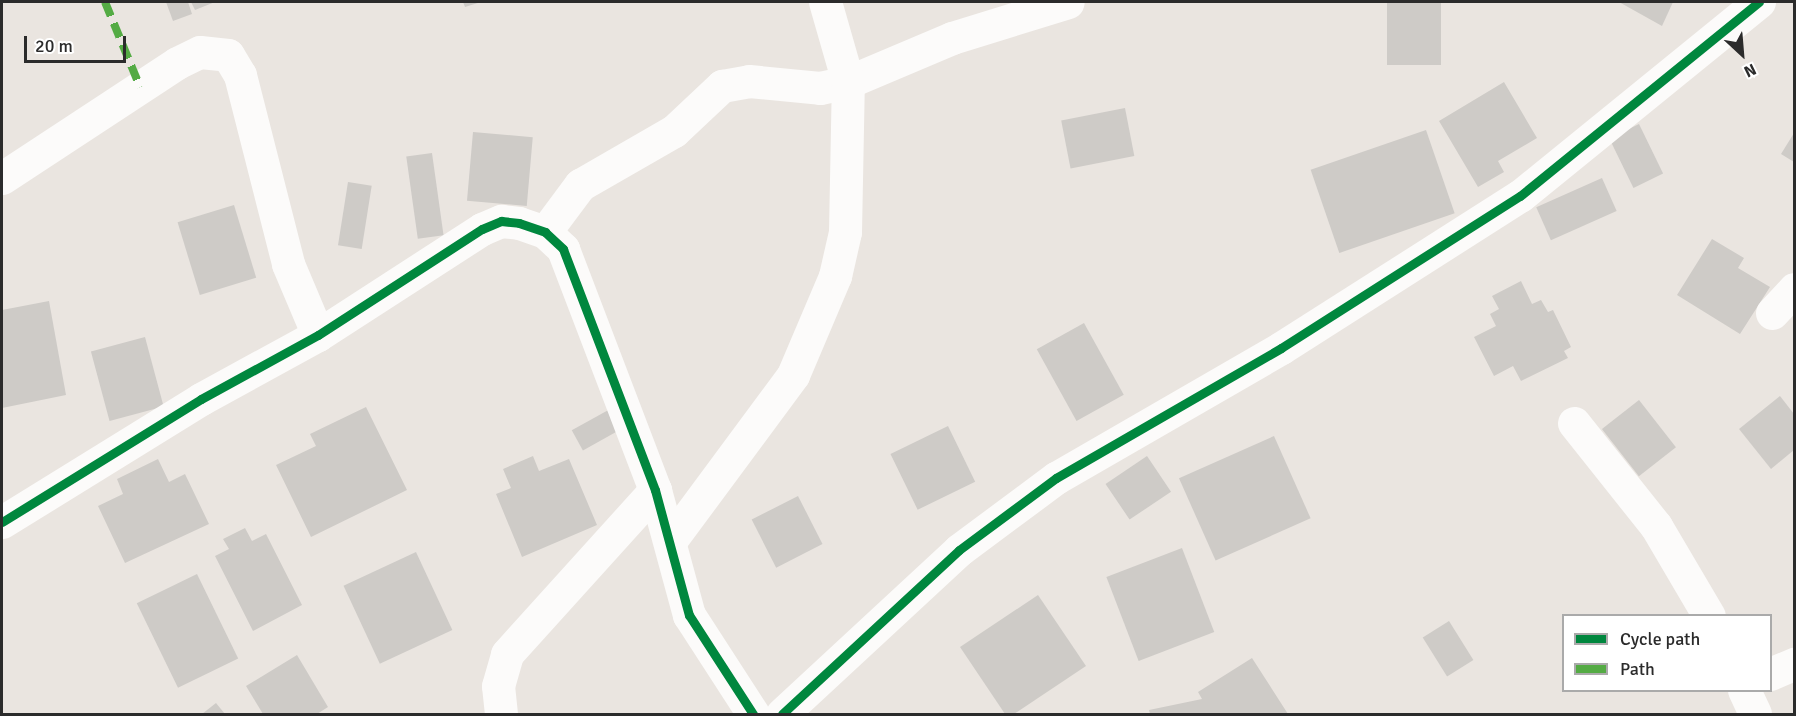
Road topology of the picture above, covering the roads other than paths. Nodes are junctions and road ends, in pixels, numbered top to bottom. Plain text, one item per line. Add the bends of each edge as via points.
1 (825, 2) edge
2 (1068, 2) edge
3 (1759, 2) edge
4 (848, 82) junction
5 (2, 178) edge
6 (545, 232) junction
7 (1794, 289) edge
8 (1772, 313) dead end
9 (318, 335) junction
10 (1574, 423) dead end
11 (655, 490) junction
12 (2, 522) edge
13 (671, 540) junction
14 (1708, 614) edge
15 (1794, 664) edge
16 (1772, 673) edge
17 (1745, 692) edge
18 (501, 714) edge
19 (753, 714) edge
20 (782, 714) edge
21 (1755, 714) edge

1 - 4 street
2 - 4 street via 952,38
3 - 20 street via 1520,196 1281,348 1056,478 959,550
4 - 6 street via 820,88 748,81 722,86 674,131 580,185
4 - 13 street via 846,232 836,276 793,375
5 - 9 street via 177,63 211,50 228,55 240,75 288,264
6 - 9 street via 501,221 482,229
6 - 11 street via 562,249
7 - 8 street
9 - 12 street via 201,399
10 - 14 street via 1656,526
11 - 13 street
11 - 18 street via 507,654 498,686
13 - 19 street via 698,636
15 - 16 street
17 - 21 street

